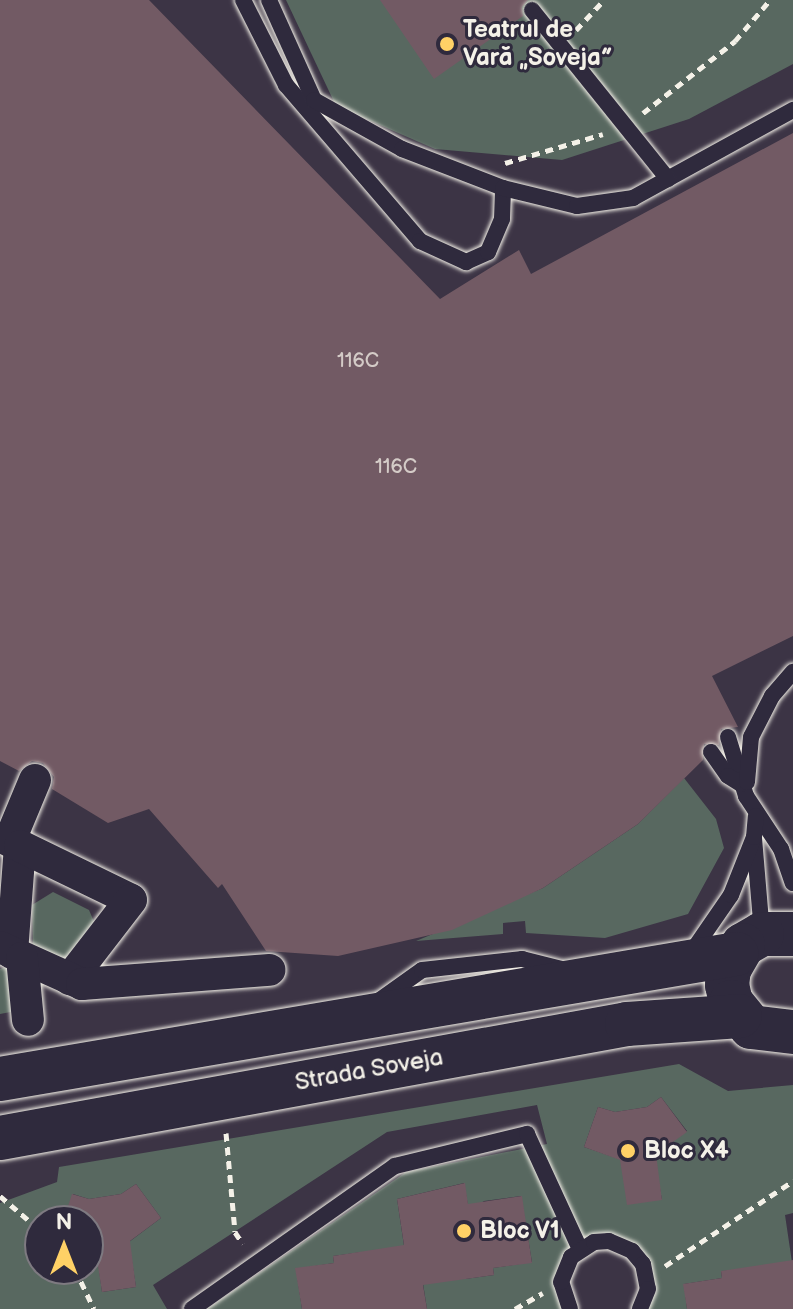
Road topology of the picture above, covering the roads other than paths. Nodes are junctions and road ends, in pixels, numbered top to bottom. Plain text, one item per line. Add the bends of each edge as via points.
1 (243, 0) edge
2 (269, 0) edge
3 (532, 10) dead end
4 (793, 110) edge
5 (668, 179) junction
6 (503, 188) junction
7 (793, 672) edge
8 (728, 737) dead end
9 (711, 752) dead end
10 (35, 780) dead end
11 (743, 790) junction
12 (756, 816) junction
13 (754, 837) junction
14 (10, 841) edge
15 (793, 883) edge
16 (764, 940) edge
17 (11, 952) edge
18 (683, 962) junction
19 (269, 970) dead end
20 (70, 979) junction
21 (740, 1016) junction
22 (28, 1020) dead end
23 (793, 1032) edge
24 (8, 1073) edge
25 (0, 1138) edge
26 (580, 1249) junction
27 (192, 1309) edge
28 (570, 1309) edge
29 (640, 1309) edge

1 - 6 lane via 286,85 420,241 466,262 488,252 502,219
2 - 6 lane via 314,100 402,149
3 - 5 lane
4 - 5 lane
5 - 6 lane via 633,198 577,206
7 - 11 lane via 772,696 751,737
8 - 11 lane
9 - 11 lane
10 - 14 street
11 - 12 lane
12 - 13 lane
12 - 15 lane via 775,837
13 - 16 lane
13 - 18 lane via 720,916
14 - 17 street
14 - 20 street via 131,900
16 - 18 main road
16 - 21 main road via 727,985
17 - 20 street
17 - 22 street
18 - 24 main road via 606,979
19 - 20 street via 82,984
21 - 23 main road, Strada Soveja via 765,1032
21 - 25 main road, Strada Soveja via 627,1024
26 - 27 lane via 527,1134 395,1166
26 - 28 lane via 561,1282
26 - 29 lane via 594,1242 632,1251 648,1278

